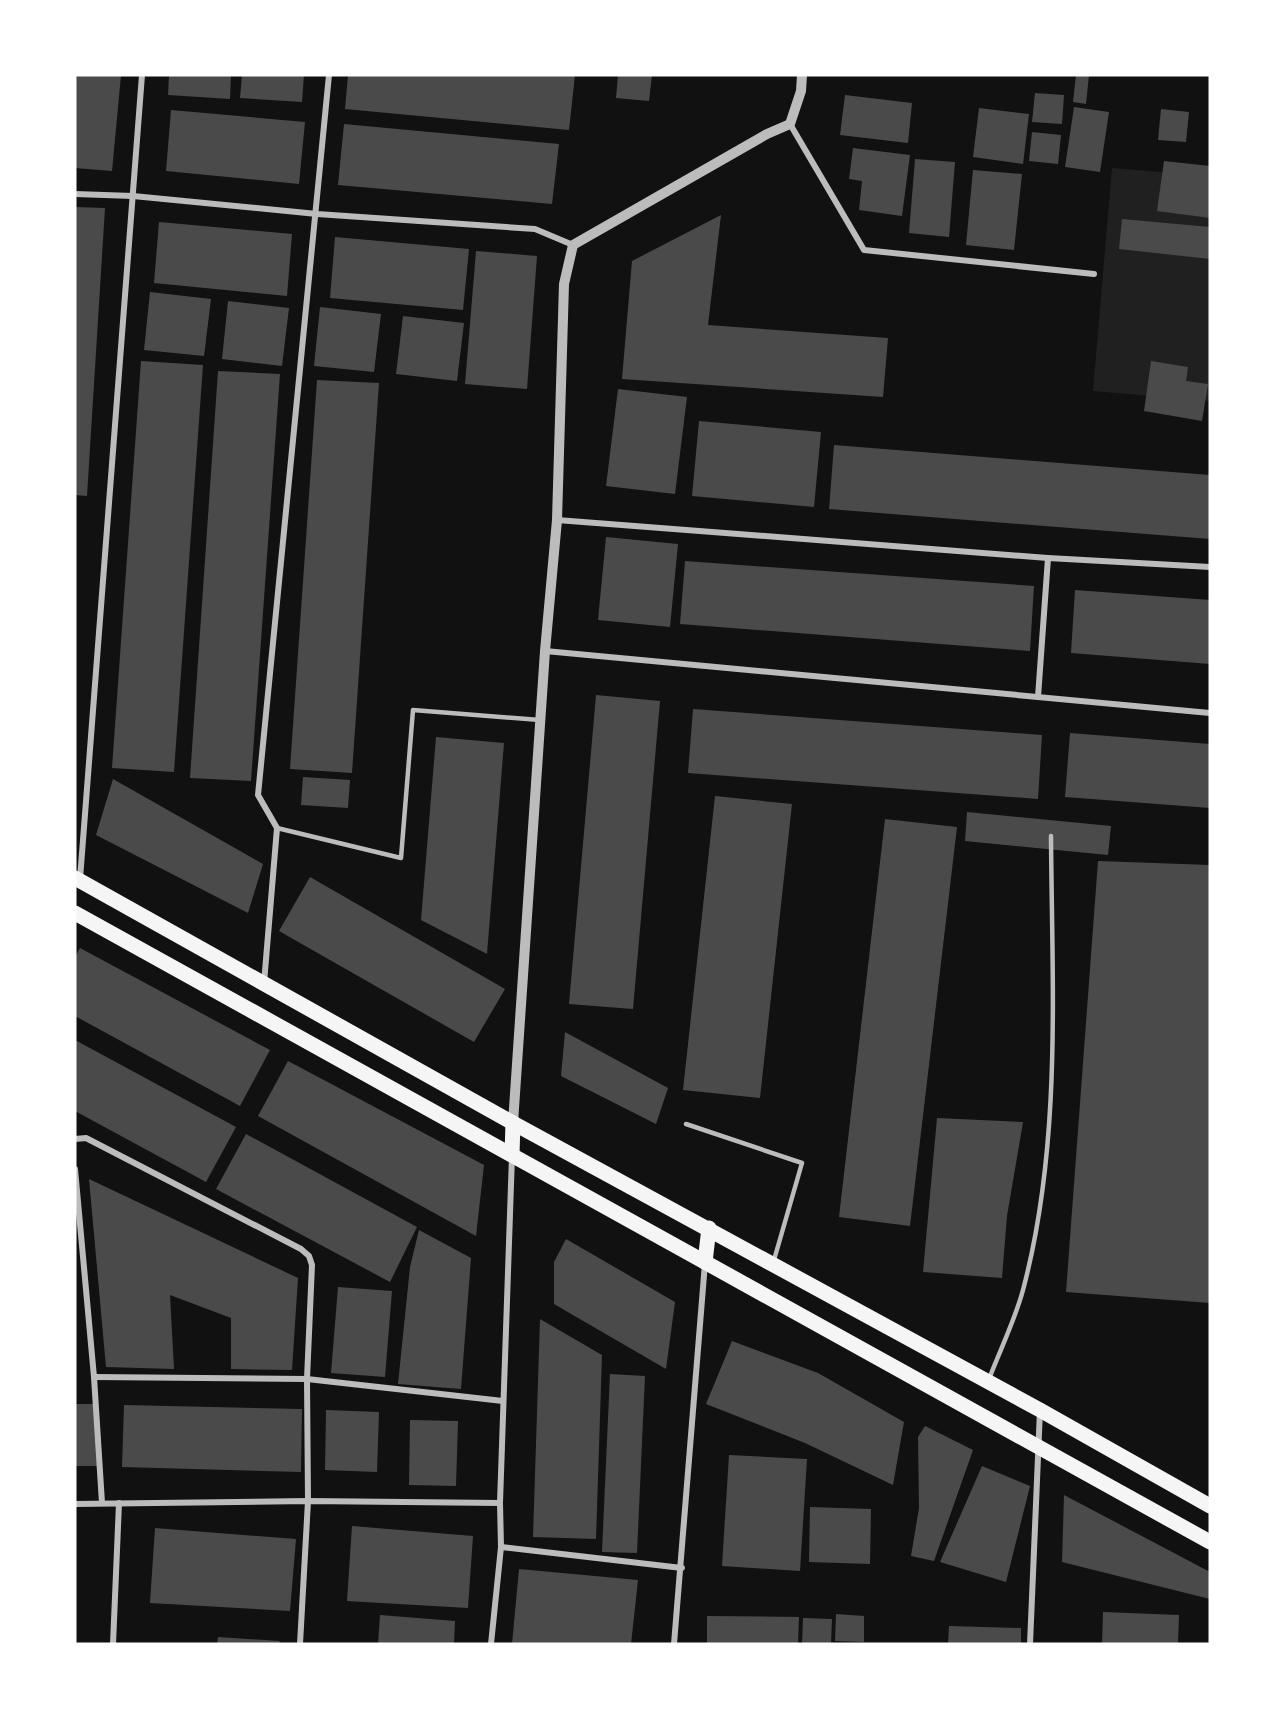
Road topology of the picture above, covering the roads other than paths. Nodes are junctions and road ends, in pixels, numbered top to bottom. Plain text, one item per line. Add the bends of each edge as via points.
1 (142, 75) edge
2 (329, 75) edge
3 (802, 75) edge
4 (790, 124) junction
5 (75, 194) edge
6 (133, 196) junction
7 (317, 214) junction
8 (573, 245) junction
9 (1094, 274) dead end
10 (557, 520) junction
11 (1048, 558) junction
12 (1210, 567) edge
13 (545, 651) junction
14 (1038, 697) junction
15 (1210, 713) edge
16 (540, 720) junction
17 (278, 828) junction
18 (1052, 836) dead end
19 (78, 879) edge
20 (75, 913) edge
21 (264, 985) junction
22 (513, 1123) junction
23 (686, 1124) dead end
24 (75, 1139) edge
25 (512, 1154) junction
26 (75, 1168) edge
27 (709, 1228) junction
28 (705, 1262) junction
29 (773, 1263) junction
30 (94, 1377) junction
31 (307, 1378) junction
32 (988, 1382) junction
33 (503, 1401) junction
34 (1040, 1410) junction
35 (1039, 1447) junction
36 (308, 1501) junction
37 (102, 1503) junction
38 (119, 1503) junction
39 (500, 1503) junction
40 (75, 1504) edge
41 (1210, 1506) edge
42 (1210, 1542) edge
43 (501, 1547) junction
44 (682, 1568) junction
45 (113, 1644) edge
46 (300, 1644) edge
47 (491, 1644) edge
48 (674, 1644) edge
49 (1029, 1644) edge

1 - 6 street
2 - 7 street
3 - 4 street
4 - 8 street
4 - 9 street via 864,250
5 - 6 street
6 - 7 street
6 - 19 street
7 - 8 street via 535,229
7 - 17 street via 258,795
8 - 10 street via 564,284
10 - 11 street
10 - 13 street
11 - 12 street
11 - 14 street
13 - 14 street
13 - 16 street
14 - 15 street
16 - 17 lane via 413,710 400,858
16 - 22 street
17 - 21 street
18 - 32 lane via 1053,1069 1043,1185 1023,1291
19 - 21 main road
20 - 25 main road
21 - 22 main road
22 - 25 main road
22 - 27 main road
23 - 29 lane via 802,1163
24 - 31 street via 86,1138 301,1249 309,1257 312,1265
25 - 28 main road
25 - 33 street
26 - 30 street
27 - 28 main road
27 - 29 main road
28 - 35 main road
28 - 44 street
29 - 32 main road
30 - 31 street
30 - 37 street
31 - 33 street
31 - 36 street
32 - 34 main road
33 - 39 street
34 - 35 street
34 - 41 main road
35 - 42 main road
35 - 49 street
36 - 38 street
36 - 39 street
36 - 46 street
37 - 38 street
37 - 40 street
38 - 45 street
39 - 43 street
43 - 44 street
43 - 47 street
44 - 48 street

